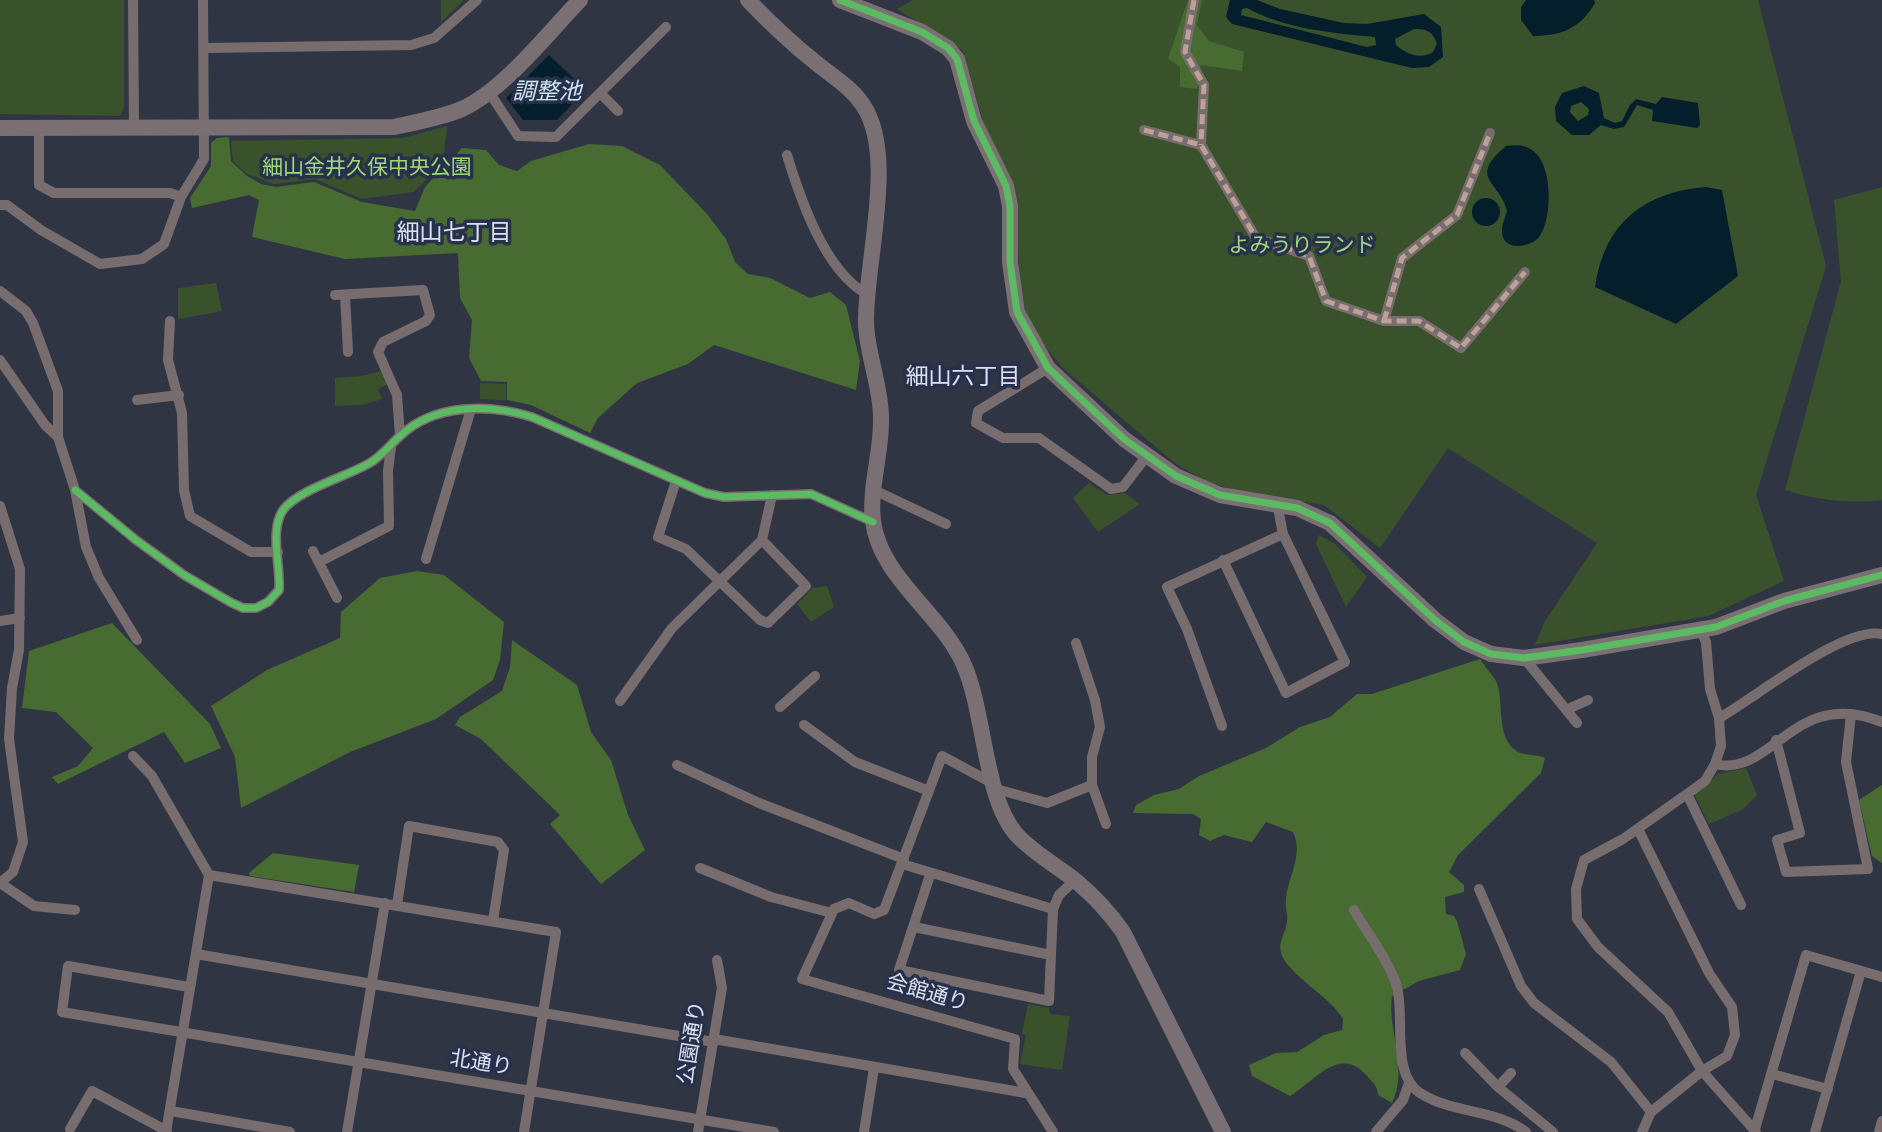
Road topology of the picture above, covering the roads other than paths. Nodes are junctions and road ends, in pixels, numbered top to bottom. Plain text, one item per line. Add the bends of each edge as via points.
1 (133, 0) edge
2 (203, 0) edge
3 (477, 0) edge
4 (580, 0) edge
5 (747, 0) edge
6 (841, 0) edge
7 (1194, 0) edge
8 (666, 27) dead end
9 (205, 48) junction
10 (489, 92) junction
11 (601, 94) junction
12 (618, 111) dead end
13 (0, 128) edge
14 (39, 128) junction
15 (134, 128) junction
16 (203, 128) junction
17 (1144, 130) dead end
18 (1490, 134) dead end
19 (1201, 145) junction
20 (787, 155) dead end
21 (181, 197) junction
22 (0, 205) edge
23 (1525, 272) dead end
24 (0, 290) edge
25 (867, 294) junction
26 (170, 321) dead end
27 (1384, 321) junction
28 (348, 352) dead end
29 (0, 360) edge
30 (1048, 368) junction
31 (179, 395) junction
32 (137, 400) dead end
33 (471, 409) junction
34 (400, 436) junction
35 (58, 437) junction
36 (391, 447) junction
37 (1146, 457) junction
38 (676, 481) junction
39 (75, 490) junction
40 (874, 490) junction
41 (772, 495) junction
42 (1277, 503) junction
43 (0, 506) edge
44 (873, 522) junction
45 (946, 524) dead end
46 (1283, 534) junction
47 (762, 540) junction
48 (313, 551) dead end
49 (278, 552) junction
50 (426, 559) dead end
51 (1223, 560) junction
52 (319, 562) junction
53 (1882, 575) edge
54 (721, 580) junction
55 (337, 598) dead end
56 (20, 618) junction
57 (0, 621) edge
58 (1701, 630) junction
59 (1882, 634) edge
60 (137, 640) dead end
61 (1076, 643) dead end
62 (1524, 658) junction
63 (815, 676) dead end
64 (6, 688) edge
65 (1588, 700) dead end
66 (620, 701) dead end
67 (780, 707) dead end
68 (1566, 710) junction
69 (1851, 714) junction
70 (1719, 718) junction
71 (1882, 720) edge
72 (1577, 723) dead end
73 (804, 725) dead end
74 (1222, 726) dead end
75 (1776, 740) junction
76 (133, 756) dead end
77 (1715, 764) junction
78 (677, 765) dead end
79 (1092, 785) junction
80 (995, 787) junction
81 (929, 791) junction
82 (1687, 794) junction
83 (1105, 824) dead end
84 (1637, 829) junction
85 (903, 861) junction
86 (700, 869) dead end
87 (209, 875) junction
88 (930, 875) junction
89 (1075, 880) junction
90 (1479, 889) dead end
91 (391, 904) junction
92 (1741, 905) dead end
93 (1053, 909) junction
94 (75, 911) dead end
95 (833, 911) junction
96 (1354, 911) dead end
97 (493, 921) junction
98 (914, 926) junction
99 (196, 954) junction
100 (1051, 955) junction
101 (717, 960) dead end
102 (1861, 971) junction
103 (1882, 977) edge
104 (371, 983) junction
105 (189, 987) junction
106 (543, 1012) junction
107 (183, 1033) junction
108 (714, 1040) junction
109 (1465, 1053) dead end
110 (357, 1063) junction
111 (874, 1068) junction
112 (1702, 1071) junction
113 (1511, 1073) dead end
114 (1772, 1074) junction
115 (1409, 1083) junction
116 (1498, 1087) junction
117 (1828, 1089) junction
118 (530, 1091) junction
119 (1026, 1093) junction
120 (170, 1111) junction
121 (1651, 1112) junction
122 (1882, 1121) edge
123 (699, 1126) edge
124 (70, 1129) dead end
125 (167, 1131) edge
126 (1755, 1131) edge
127 (290, 1132) edge
128 (347, 1132) edge
129 (524, 1132) edge
130 (774, 1132) edge
131 (864, 1132) edge
132 (1053, 1132) edge
133 (1223, 1132) edge
134 (1376, 1132) edge
135 (1526, 1132) edge
136 (1553, 1132) edge
137 (1642, 1132) edge
138 (1815, 1132) edge
139 (1879, 1132) edge

1 - 15 street
2 - 9 street
3 - 9 street via 434,38 411,45
4 - 10 street
5 - 25 street via 846,85 864,105 873,126 879,173
6 - 30 street via 922,32 957,59 974,121 1006,186 1017,313
7 - 19 street via 1185,52 1204,85
8 - 11 street
9 - 16 street
10 - 11 street via 518,136 556,137
10 - 16 street via 463,108 394,127
11 - 12 street
13 - 14 street
14 - 15 street
14 - 21 street via 39,185 54,193 170,193
15 - 16 street
16 - 21 street via 204,159
17 - 19 street
18 - 27 street via 1457,215 1402,258
19 - 27 street via 1256,238 1309,256 1326,301
20 - 25 street via 818,235 850,285
21 - 22 street via 164,244 142,259 109,265
23 - 27 street via 1461,348 1419,321
24 - 35 street via 26,311 33,323 58,391
25 - 40 street via 866,324 887,441
26 - 31 street via 168,360
28 - 34 street via 340,295 423,290 430,314 426,321 383,342 379,352 397,396
29 - 35 street
30 - 37 street
30 - 37 street via 978,411 976,423 1003,438 1039,438 1111,489 1123,487
31 - 32 street
31 - 49 street via 184,490 190,516 251,552
33 - 34 street via 442,412
33 - 38 street via 511,410 532,417
33 - 50 street
34 - 36 street
35 - 39 street
36 - 49 street via 370,463 292,501 281,513
36 - 52 street via 389,526
37 - 42 street via 1199,488 1237,500
38 - 41 street via 724,497
38 - 54 street via 658,537 687,549
39 - 49 street via 184,575 243,608 268,602 279,590
39 - 60 street via 86,547 99,578
40 - 44 street
40 - 45 street
41 - 44 street via 811,494
41 - 47 street
42 - 46 street
42 - 62 street via 1330,523 1464,642 1491,653
43 - 56 street via 20,569
44 - 80 street via 894,570 944,629 964,664 978,705
46 - 51 street
46 - 51 street via 1345,662 1286,693
47 - 54 street
47 - 54 street via 806,586 768,623
48 - 52 street
51 - 74 street via 1167,587
52 - 55 street
53 - 58 street via 1796,597
54 - 66 street via 672,628
56 - 57 street
56 - 64 street via 19,650
58 - 62 street
58 - 70 street
59 - 70 street via 1872,633 1816,655
61 - 79 street via 1100,727 1092,757
62 - 68 street
63 - 67 street
64 - 94 street via 23,842 13,872 0,883 34,905
65 - 68 street
68 - 72 street
69 - 71 street
69 - 75 street via 1812,719
69 - 75 street via 1846,762 1868,869 1786,872 1777,840 1800,832
70 - 77 street via 1721,746
73 - 81 street via 855,762
75 - 77 street via 1752,760 1727,767
76 - 87 street via 152,776
77 - 82 street via 1705,780
78 - 85 street
79 - 80 street via 1047,803
79 - 83 street
80 - 81 street via 942,756
80 - 89 street via 1003,814 1016,834
81 - 85 street
82 - 84 street
82 - 92 street
84 - 112 street via 1732,1007 1735,1035 1727,1056
84 - 112 street via 1584,860 1576,889 1577,919 1598,947 1668,1012
85 - 88 street
85 - 95 street via 884,910 874,914 849,903
86 - 95 street via 771,897
87 - 91 street
87 - 99 street
88 - 93 street
88 - 98 street
89 - 93 street via 1059,895
89 - 133 street via 1105,907 1123,932
90 - 121 street via 1521,986 1534,1003 1611,1062
91 - 97 street
91 - 97 street via 409,826 498,842 504,850
91 - 104 street
93 - 100 street
95 - 119 street, 会館通り via 802,979 1015,1039 1013,1069
96 - 115 street via 1396,982
97 - 106 street via 556,932
98 - 100 street
98 - 100 street via 899,970 1048,1001
99 - 104 street
99 - 105 street
101 - 108 street, 公園通り via 722,988
102 - 103 street
102 - 114 street via 1806,955
102 - 117 street
104 - 106 street
104 - 110 street
105 - 107 street
105 - 107 street, 北通り via 68,966 62,1012
106 - 108 street
106 - 118 street
107 - 110 street, 北通り
107 - 120 street
108 - 111 street
108 - 123 street, 公園通り
109 - 116 street
110 - 118 street, 北通り
110 - 128 street
111 - 119 street
111 - 131 street
112 - 121 street
112 - 126 street
113 - 116 street
114 - 117 street
114 - 126 street
115 - 134 street via 1403,1100
115 - 135 street via 1446,1105 1512,1122
116 - 136 street
117 - 138 street
118 - 123 street, 北通り
118 - 129 street
119 - 132 street, 会館通り
120 - 125 street
120 - 127 street
121 - 137 street
122 - 139 street
123 - 130 street, 北通り
124 - 125 street via 92,1091

